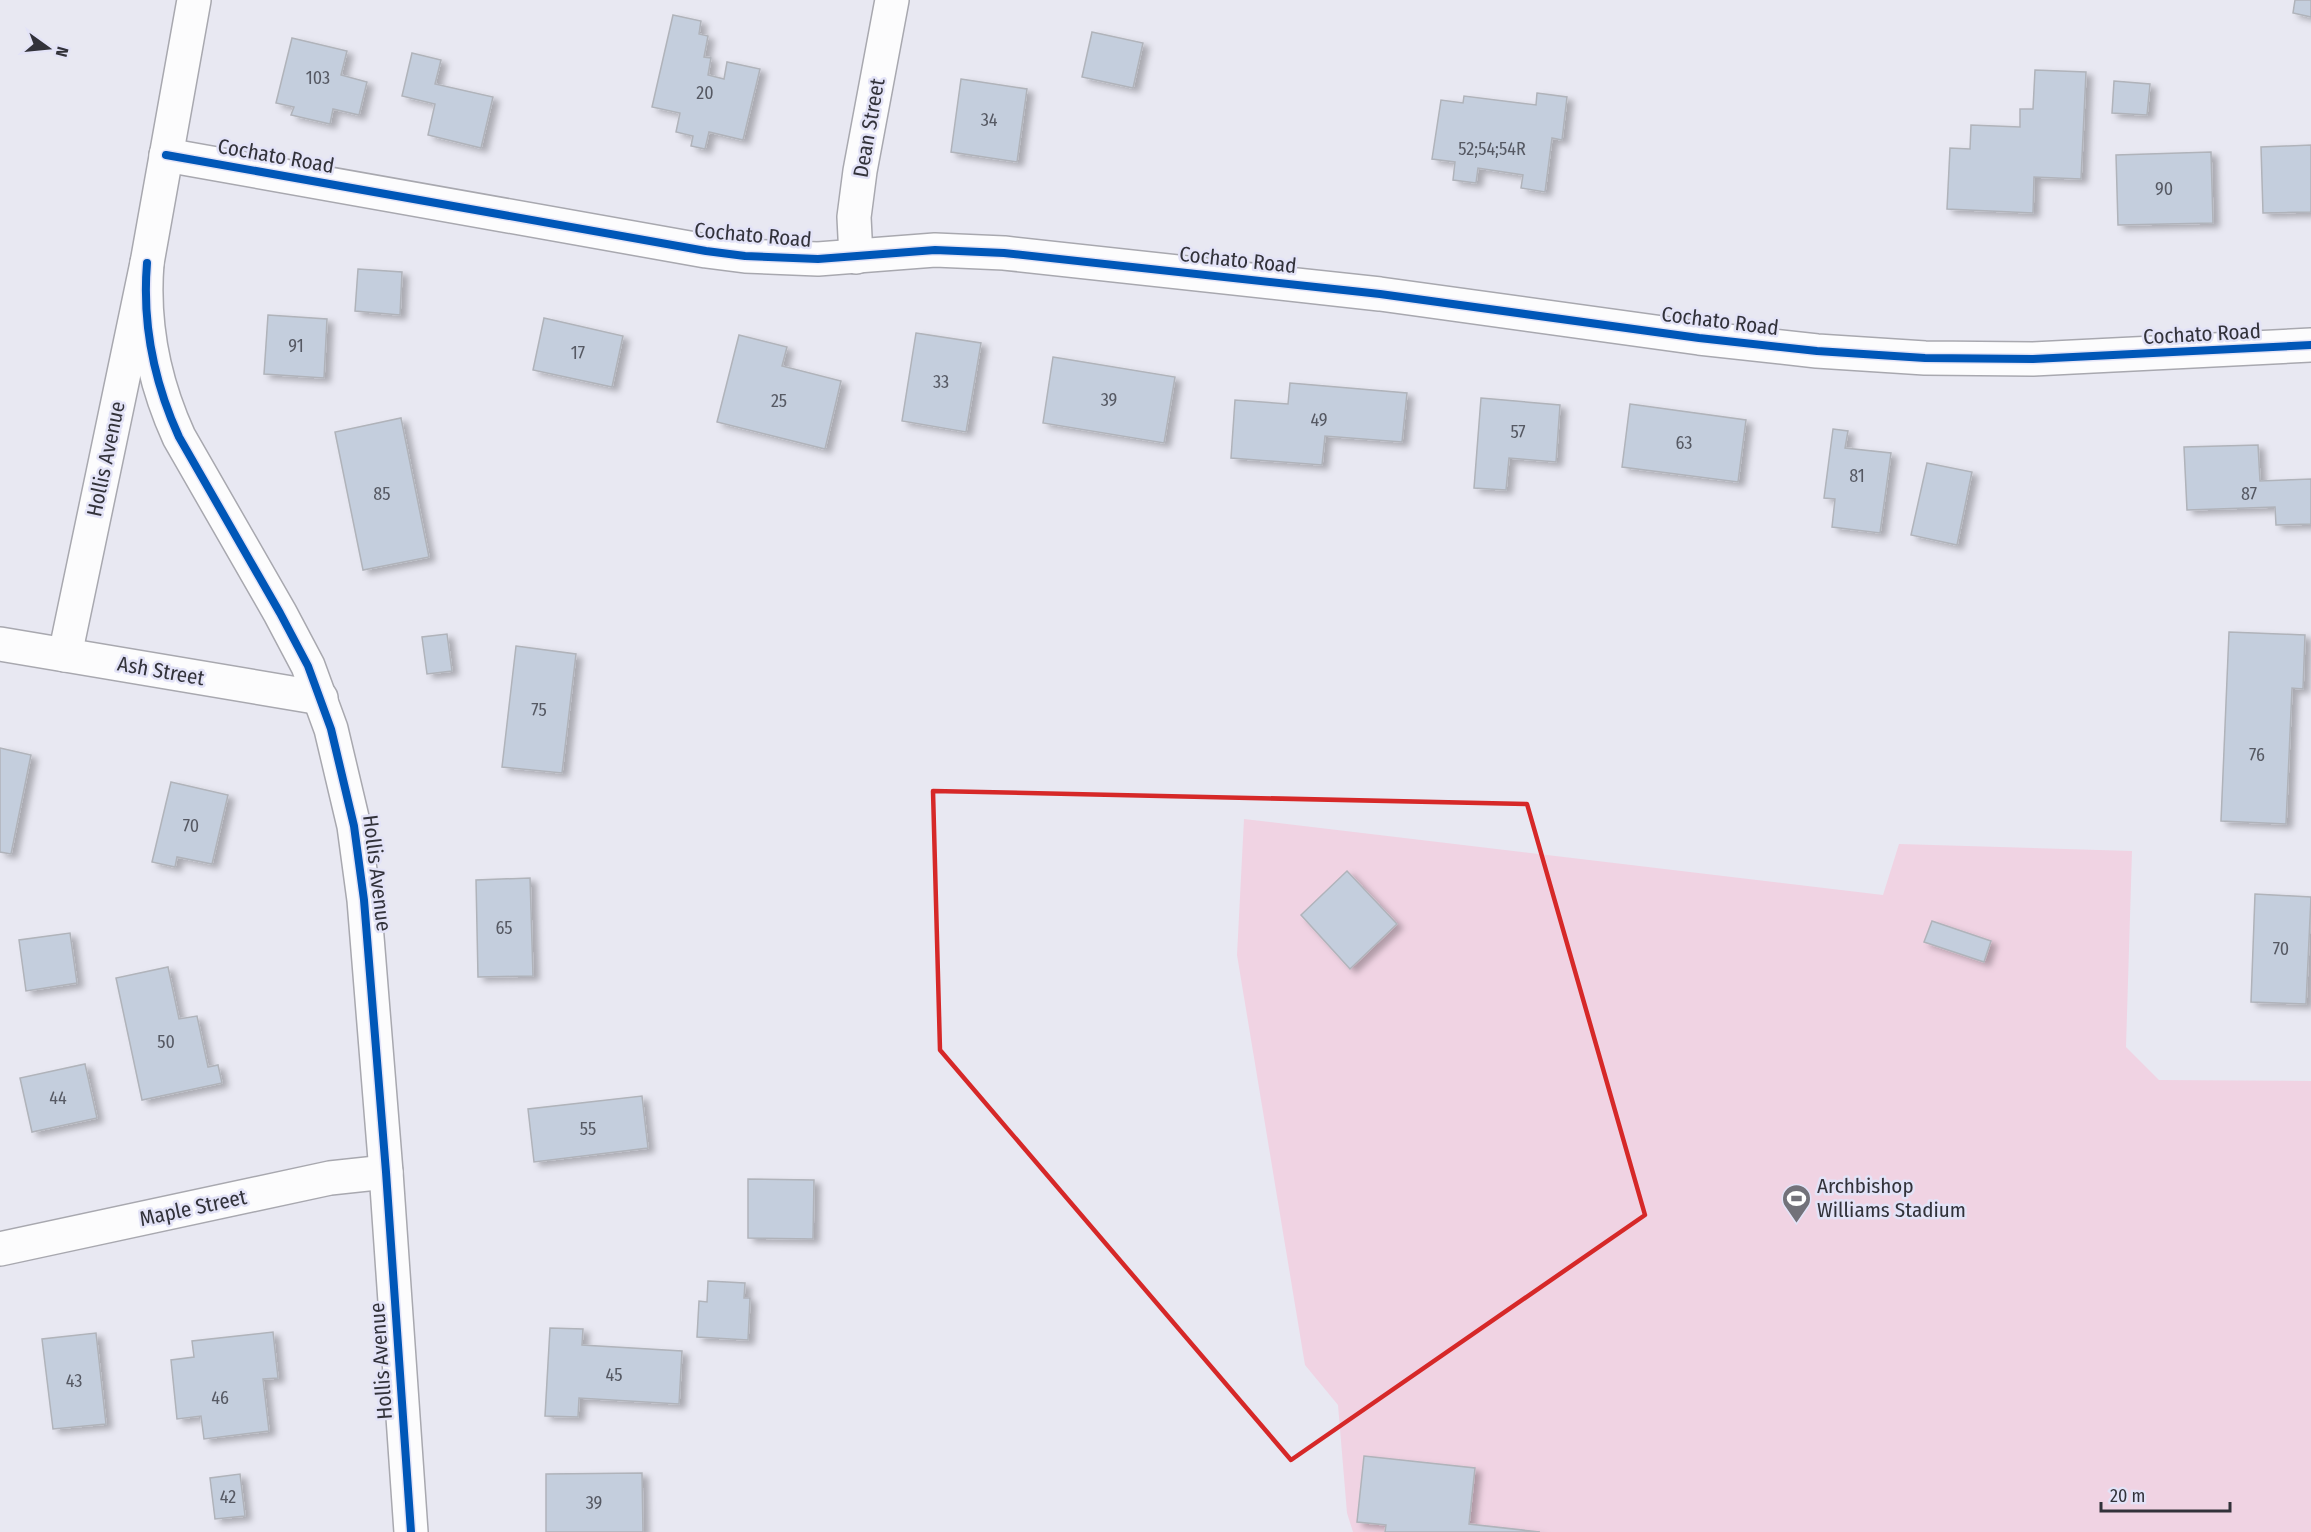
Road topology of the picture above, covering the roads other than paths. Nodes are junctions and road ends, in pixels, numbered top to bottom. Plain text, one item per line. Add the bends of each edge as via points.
1 (194, 0) edge
2 (892, 0) edge
3 (166, 155) junction
4 (856, 257) junction
5 (147, 263) junction
6 (2311, 345) edge
7 (0, 644) edge
8 (65, 655) junction
9 (321, 698) junction
10 (386, 1172) junction
11 (0, 1249) edge
12 (411, 1532) edge

1 - 3 street, Hollis Avenue
2 - 4 street, Dean Street via 860,171 854,216
3 - 4 street, Cochato Road via 706,251 781,258
3 - 5 street, Hollis Avenue
4 - 6 street, Cochato Road via 935,250 1004,253 1380,294 1709,339 1925,358 2033,359
5 - 8 street, Hollis Avenue
5 - 9 street, Hollis Avenue via 149,337 169,413 294,638
7 - 8 street, Ash Street
8 - 9 street, Ash Street
9 - 10 street, Hollis Avenue via 339,757 361,864
10 - 11 street, Maple Street via 330,1178
10 - 12 street, Hollis Avenue

